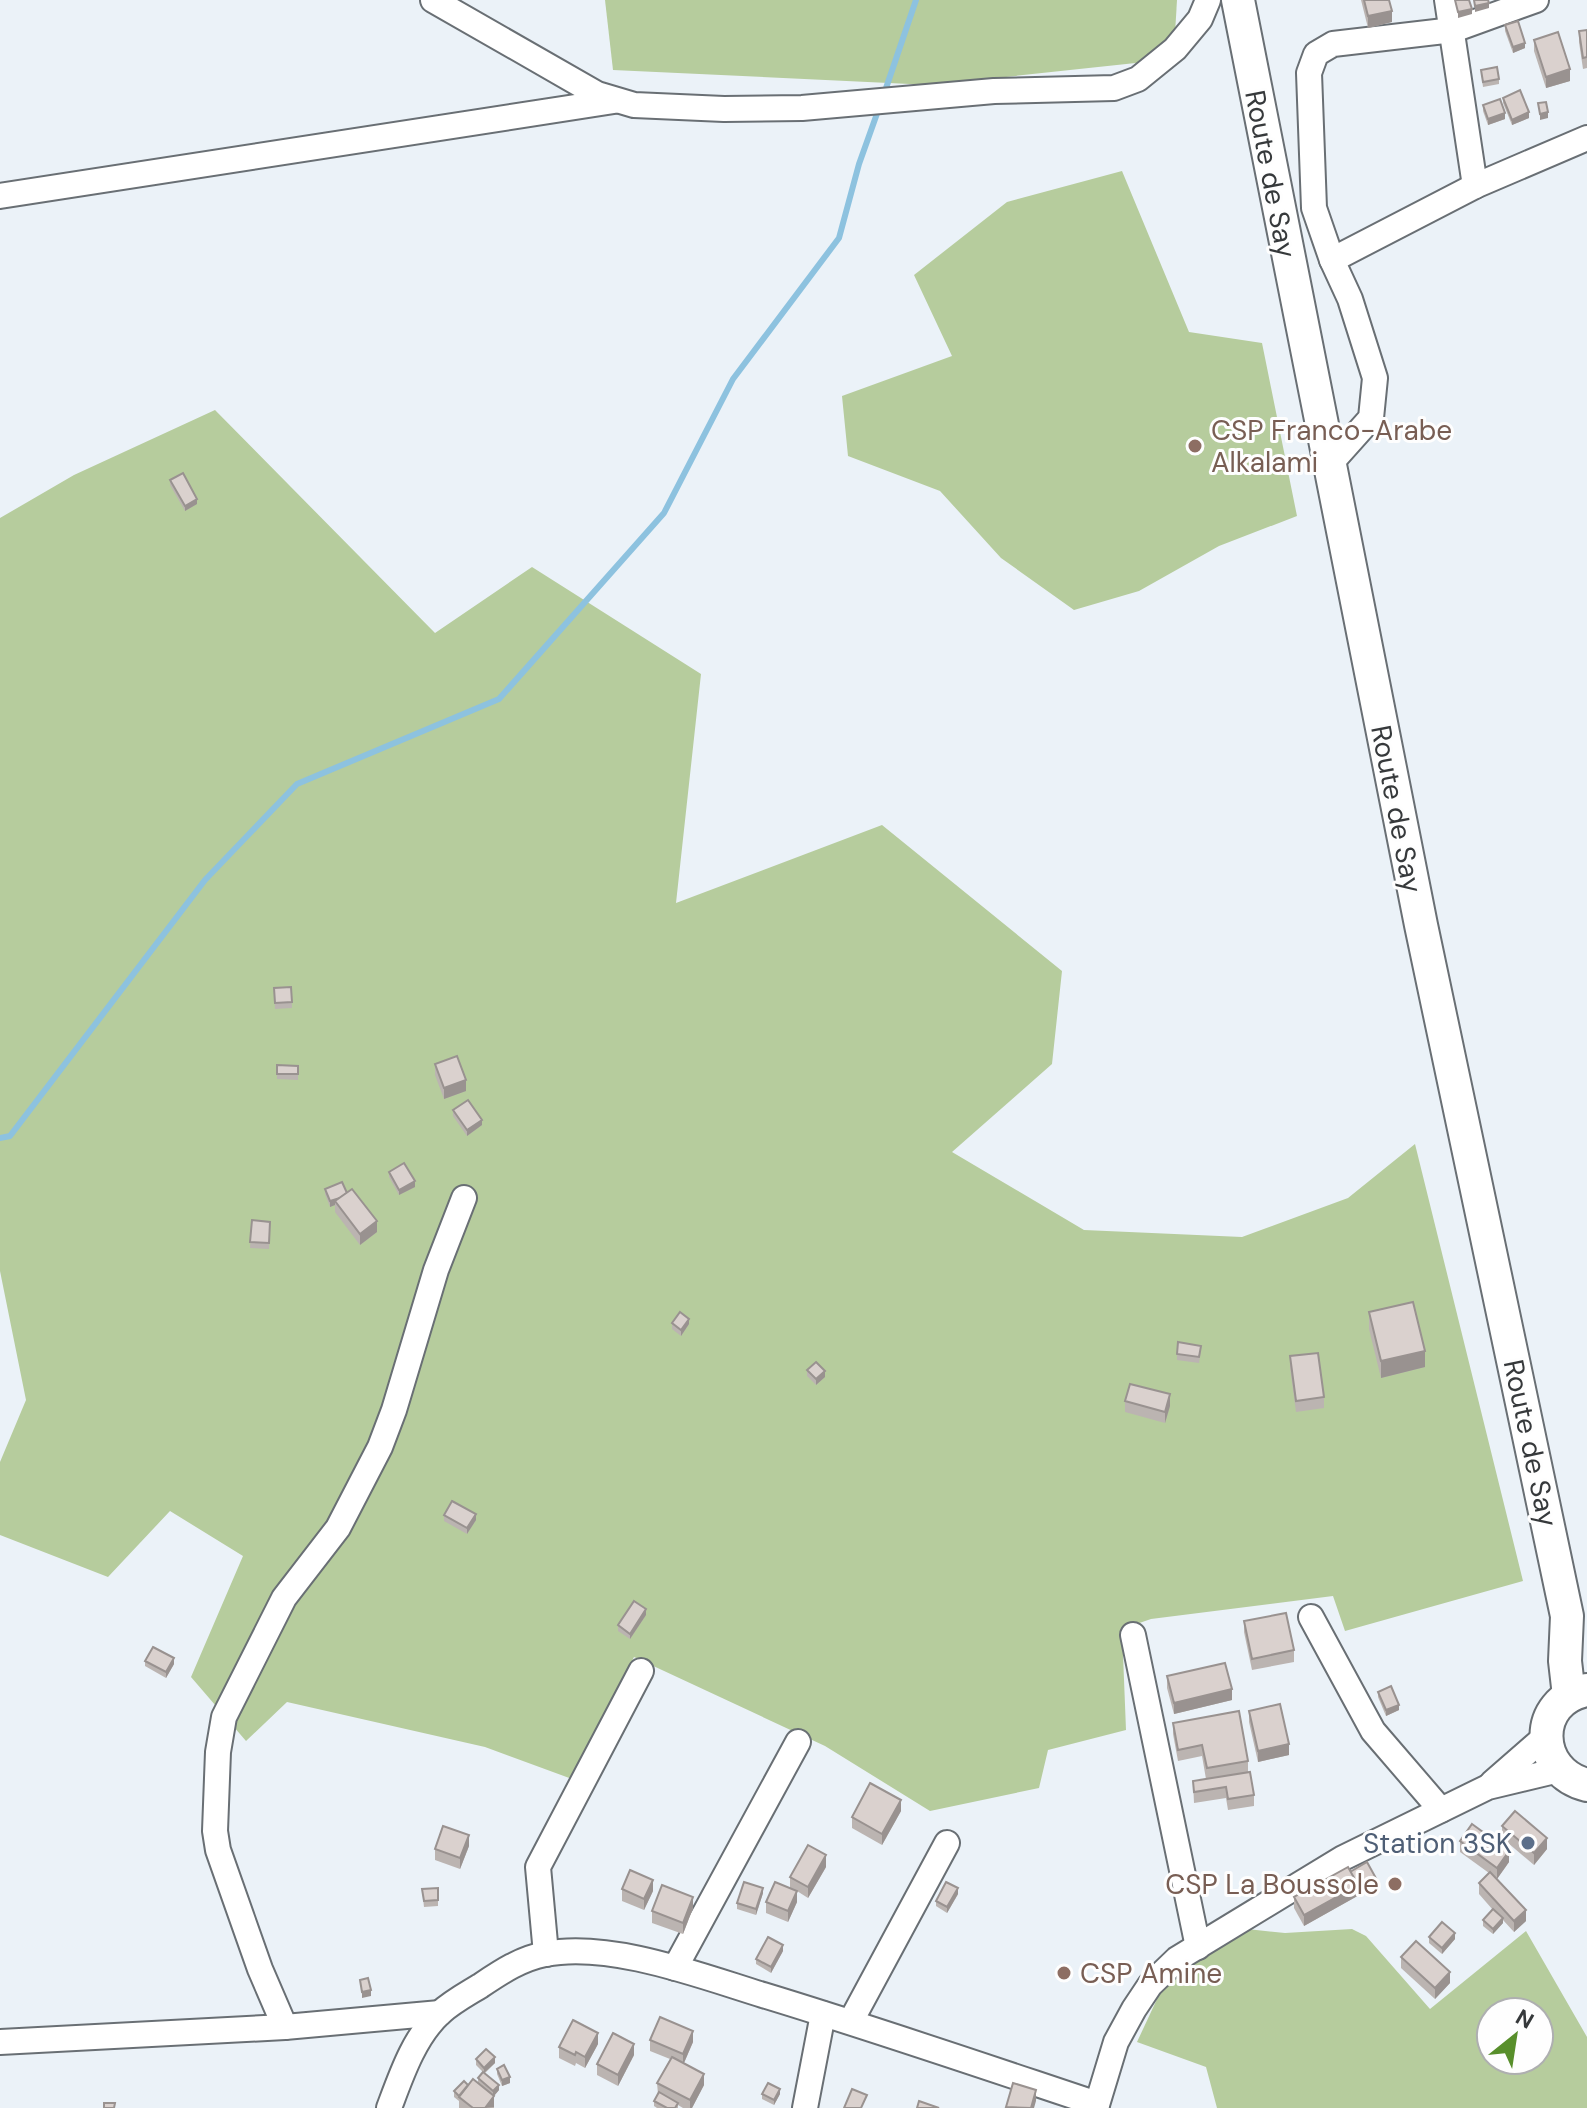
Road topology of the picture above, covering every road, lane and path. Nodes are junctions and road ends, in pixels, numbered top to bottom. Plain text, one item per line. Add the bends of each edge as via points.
1 (433, 0) edge
2 (457, 0) edge
3 (1208, 0) edge
4 (1238, 0) edge
5 (1447, 0) edge
6 (1536, 0) edge
7 (471, 21) junction
8 (1453, 30) junction
9 (617, 101) junction
10 (1587, 138) edge
11 (1475, 186) junction
12 (0, 196) edge
13 (1332, 260) junction
14 (1329, 465) junction
15 (464, 1198) dead end
16 (1567, 1616) junction
17 (1311, 1617) dead end
18 (1133, 1635) dead end
19 (1587, 1653) edge
20 (641, 1671) dead end
21 (1578, 1693) edge
22 (1546, 1736) junction
23 (798, 1742) dead end
24 (1579, 1782) edge
25 (1488, 1787) junction
26 (1441, 1810) junction
27 (947, 1843) dead end
28 (1198, 1947) junction
29 (546, 1954) junction
30 (675, 1968) junction
31 (440, 2013) junction
32 (823, 2014) junction
33 (851, 2021) junction
34 (285, 2027) junction
35 (0, 2042) edge
36 (1096, 2106) edge
37 (389, 2108) edge
38 (805, 2108) edge

1 - 7 street
2 - 7 street
3 - 9 street via 1175,49 1138,79 1114,88 994,91 802,108
4 - 14 main road, Route de Say
5 - 8 street
6 - 8 street
7 - 9 street
8 - 11 street
8 - 13 street via 1333,44 1316,54 1309,73 1314,208
9 - 12 street
10 - 11 street
11 - 13 street
13 - 14 street via 1375,378 1371,418
14 - 16 main road, Route de Say
15 - 34 street via 380,1447 338,1528 284,1598 224,1717 218,1752 218,1850
16 - 19 main road, Route de Say
16 - 21 main road, Route de Say via 1565,1661
17 - 26 street via 1373,1731
18 - 28 street
20 - 29 street via 538,1867
21 - 22 main road via 1552,1713
22 - 24 main road via 1547,1749
22 - 25 street
23 - 30 street
24 - 25 street
25 - 26 street
26 - 28 street via 1343,1858
27 - 33 street
28 - 36 street via 1150,1985 1134,2009 1116,2042
29 - 30 street via 623,1956
29 - 31 street via 507,1967
30 - 32 street
31 - 34 street
31 - 37 street via 422,2035
32 - 33 street
32 - 38 street
33 - 36 street
34 - 35 street

